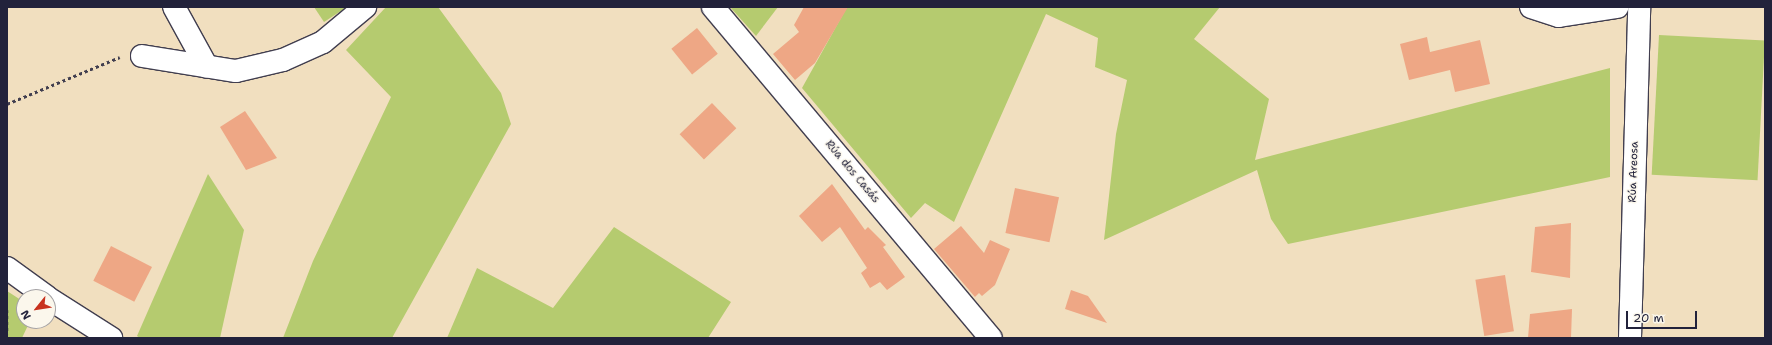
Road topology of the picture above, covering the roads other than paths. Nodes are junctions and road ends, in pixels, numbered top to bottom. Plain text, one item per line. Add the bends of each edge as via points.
1 (174, 7) edge
2 (365, 7) edge
3 (713, 7) edge
4 (1531, 7) edge
5 (1617, 7) edge
6 (1639, 7) edge
7 (142, 56) road end
8 (207, 67) junction
9 (7, 268) edge
10 (36, 289) edge
11 (56, 303) edge
12 (111, 338) edge
13 (991, 338) edge
14 (1630, 338) edge

1 - 8 street
2 - 8 street via 323,42 283,60 236,72
3 - 13 street, Rúa dos Casás
4 - 5 street via 1559,16
6 - 14 street, Rúa Areosa
7 - 8 street
9 - 10 street
11 - 12 street

